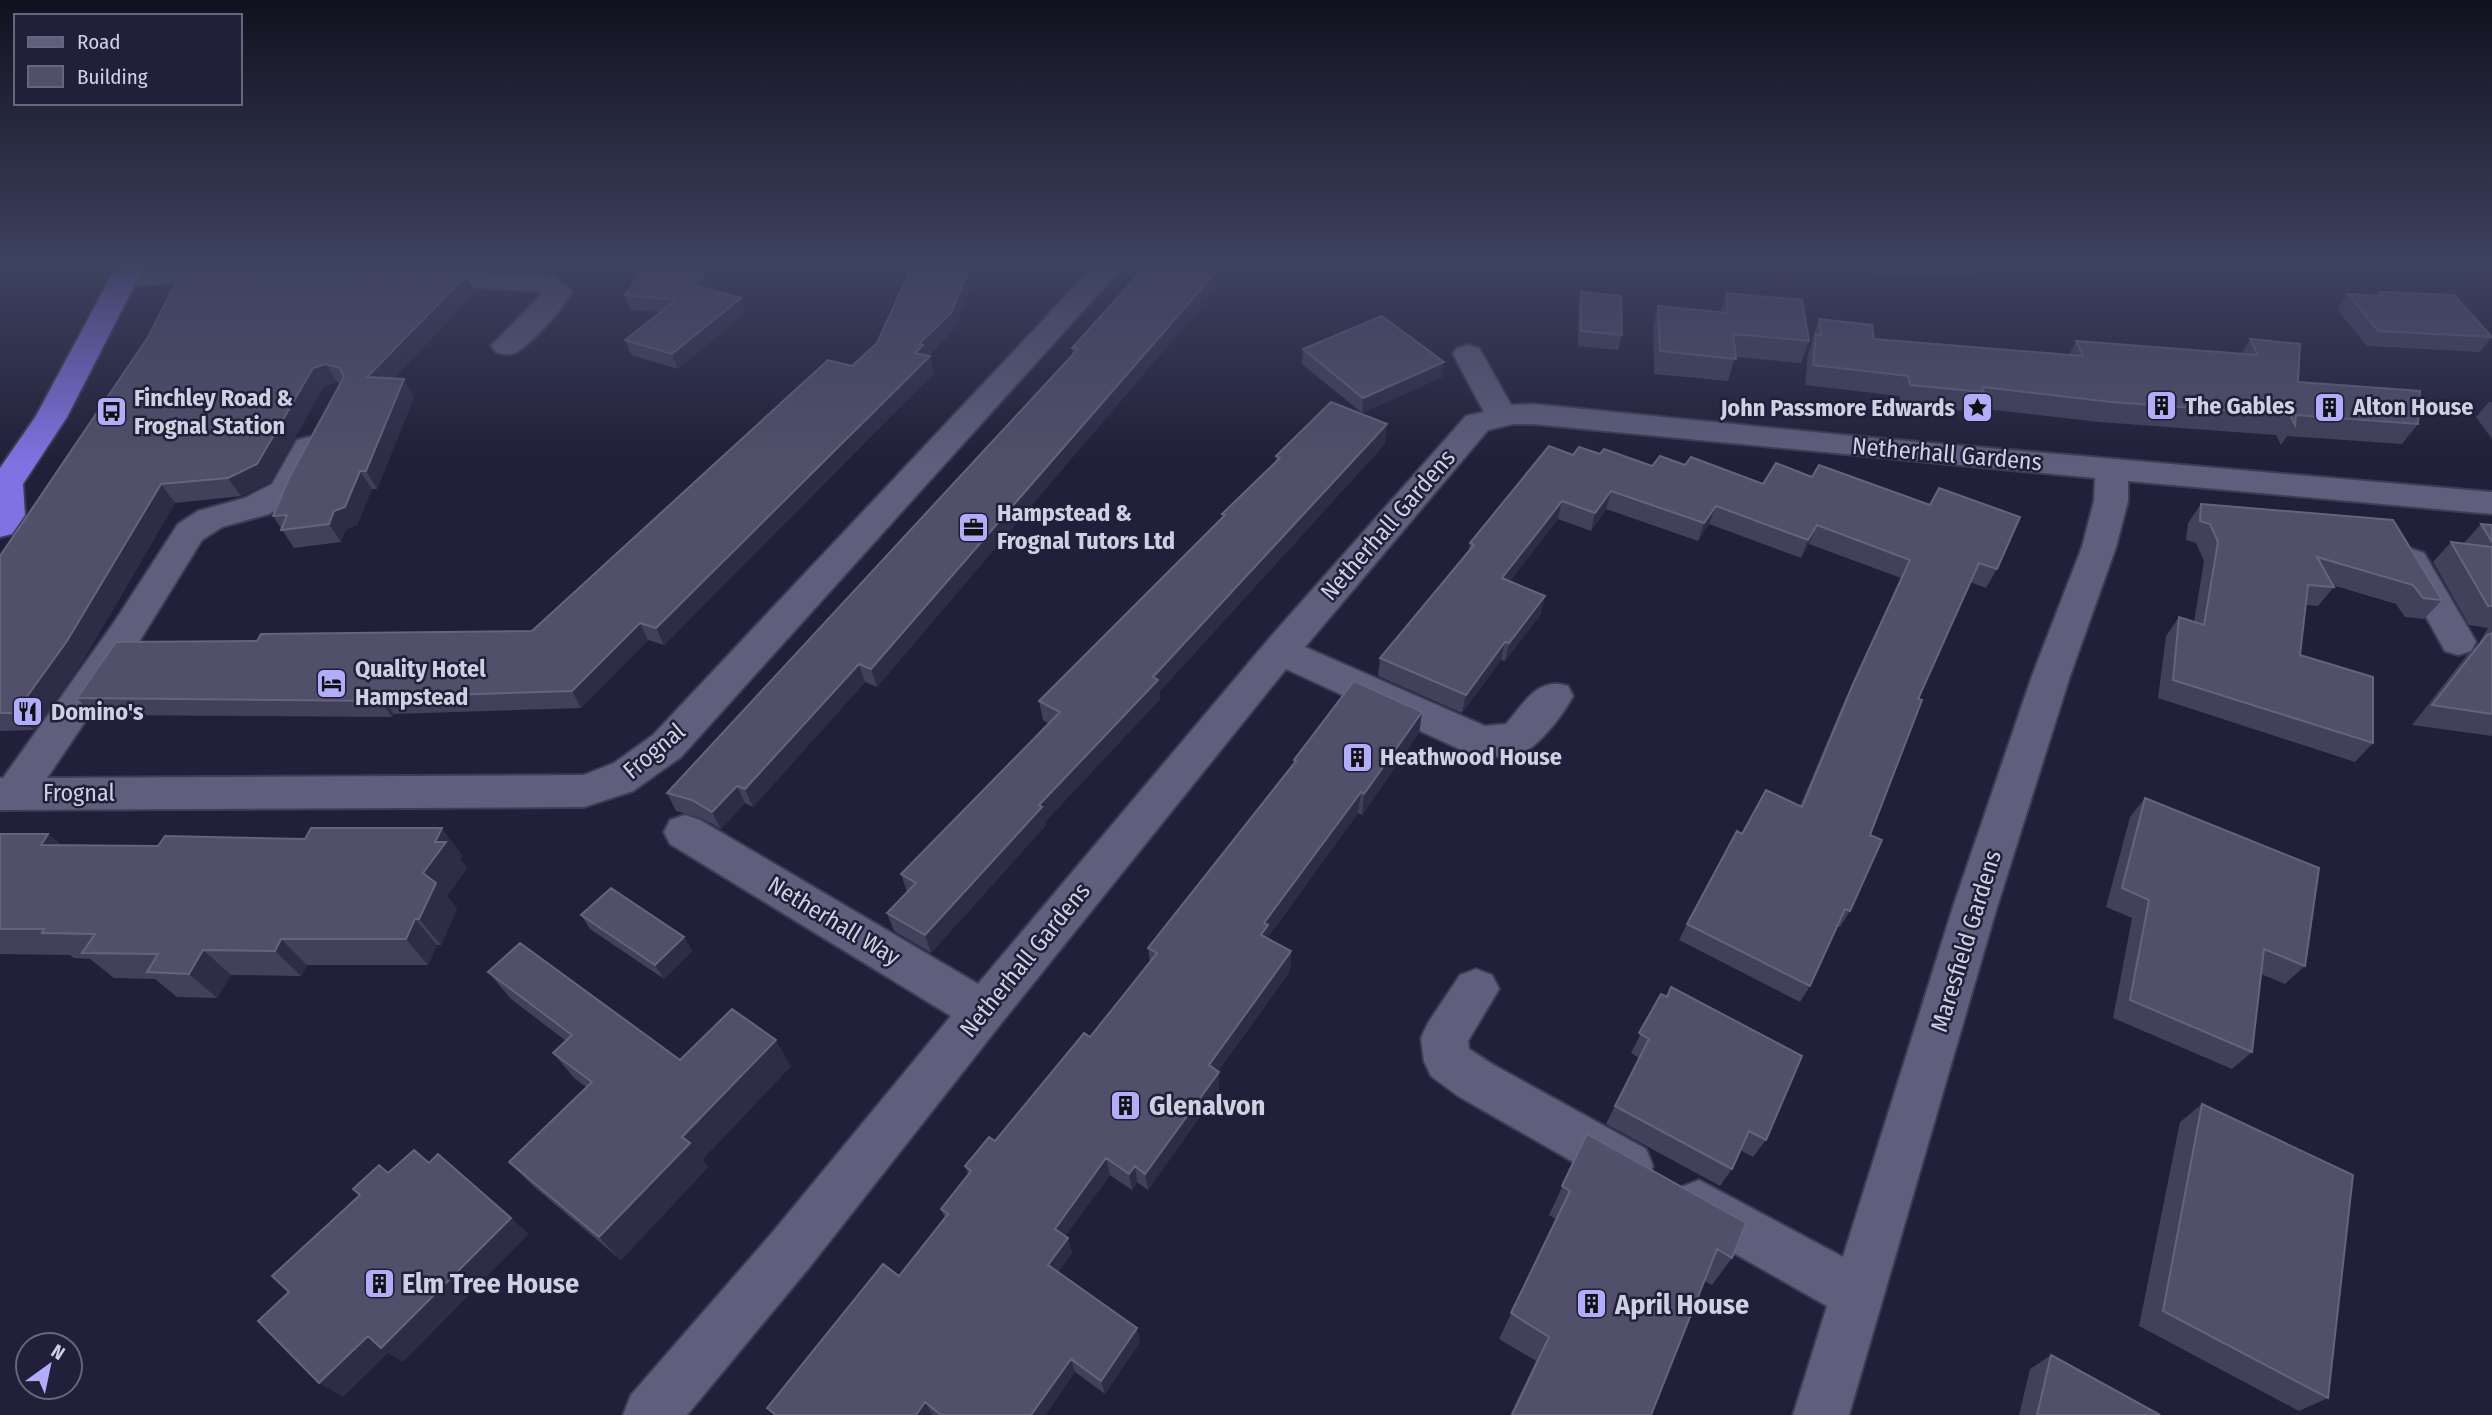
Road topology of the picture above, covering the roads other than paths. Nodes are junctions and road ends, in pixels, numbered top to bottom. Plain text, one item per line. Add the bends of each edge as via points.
1 (96, 331) edge
2 (522, 331) edge
3 (1049, 331) edge
4 (506, 346) dead end
5 (1468, 354) dead end
6 (326, 414) edge
7 (1503, 417) junction
8 (2112, 469) junction
9 (2, 486) edge
10 (2373, 493) junction
11 (2492, 503) edge
12 (0, 526) edge
13 (2458, 642) dead end
14 (1280, 651) junction
15 (1554, 696) dead end
16 (7, 794) edge
17 (685, 831) dead end
18 (1476, 989) dead end
19 (983, 1011) junction
20 (1859, 1295) junction
21 (651, 1415) edge
22 (1821, 1415) edge

1 - 9 highway via 51,417
2 - 4 street
3 - 16 street, Frognal via 667,746 607,787 584,791
5 - 7 street
6 - 16 street via 285,491 257,506 210,519 190,532 126,633
7 - 8 street, Netherhall Gardens via 1533,414
7 - 14 street, Netherhall Gardens via 1472,428
8 - 10 street, Netherhall Gardens
8 - 20 street, Maresfield Gardens via 2111,501 2099,547 1975,907
9 - 12 highway via 8,515
10 - 11 street, Netherhall Gardens
10 - 13 street
14 - 15 street via 1482,742 1517,738
14 - 19 street, Netherhall Gardens
17 - 19 street, Netherhall Way
18 - 20 street via 1444,1038 1448,1061
19 - 21 street, Netherhall Gardens
20 - 22 street, Maresfield Gardens

